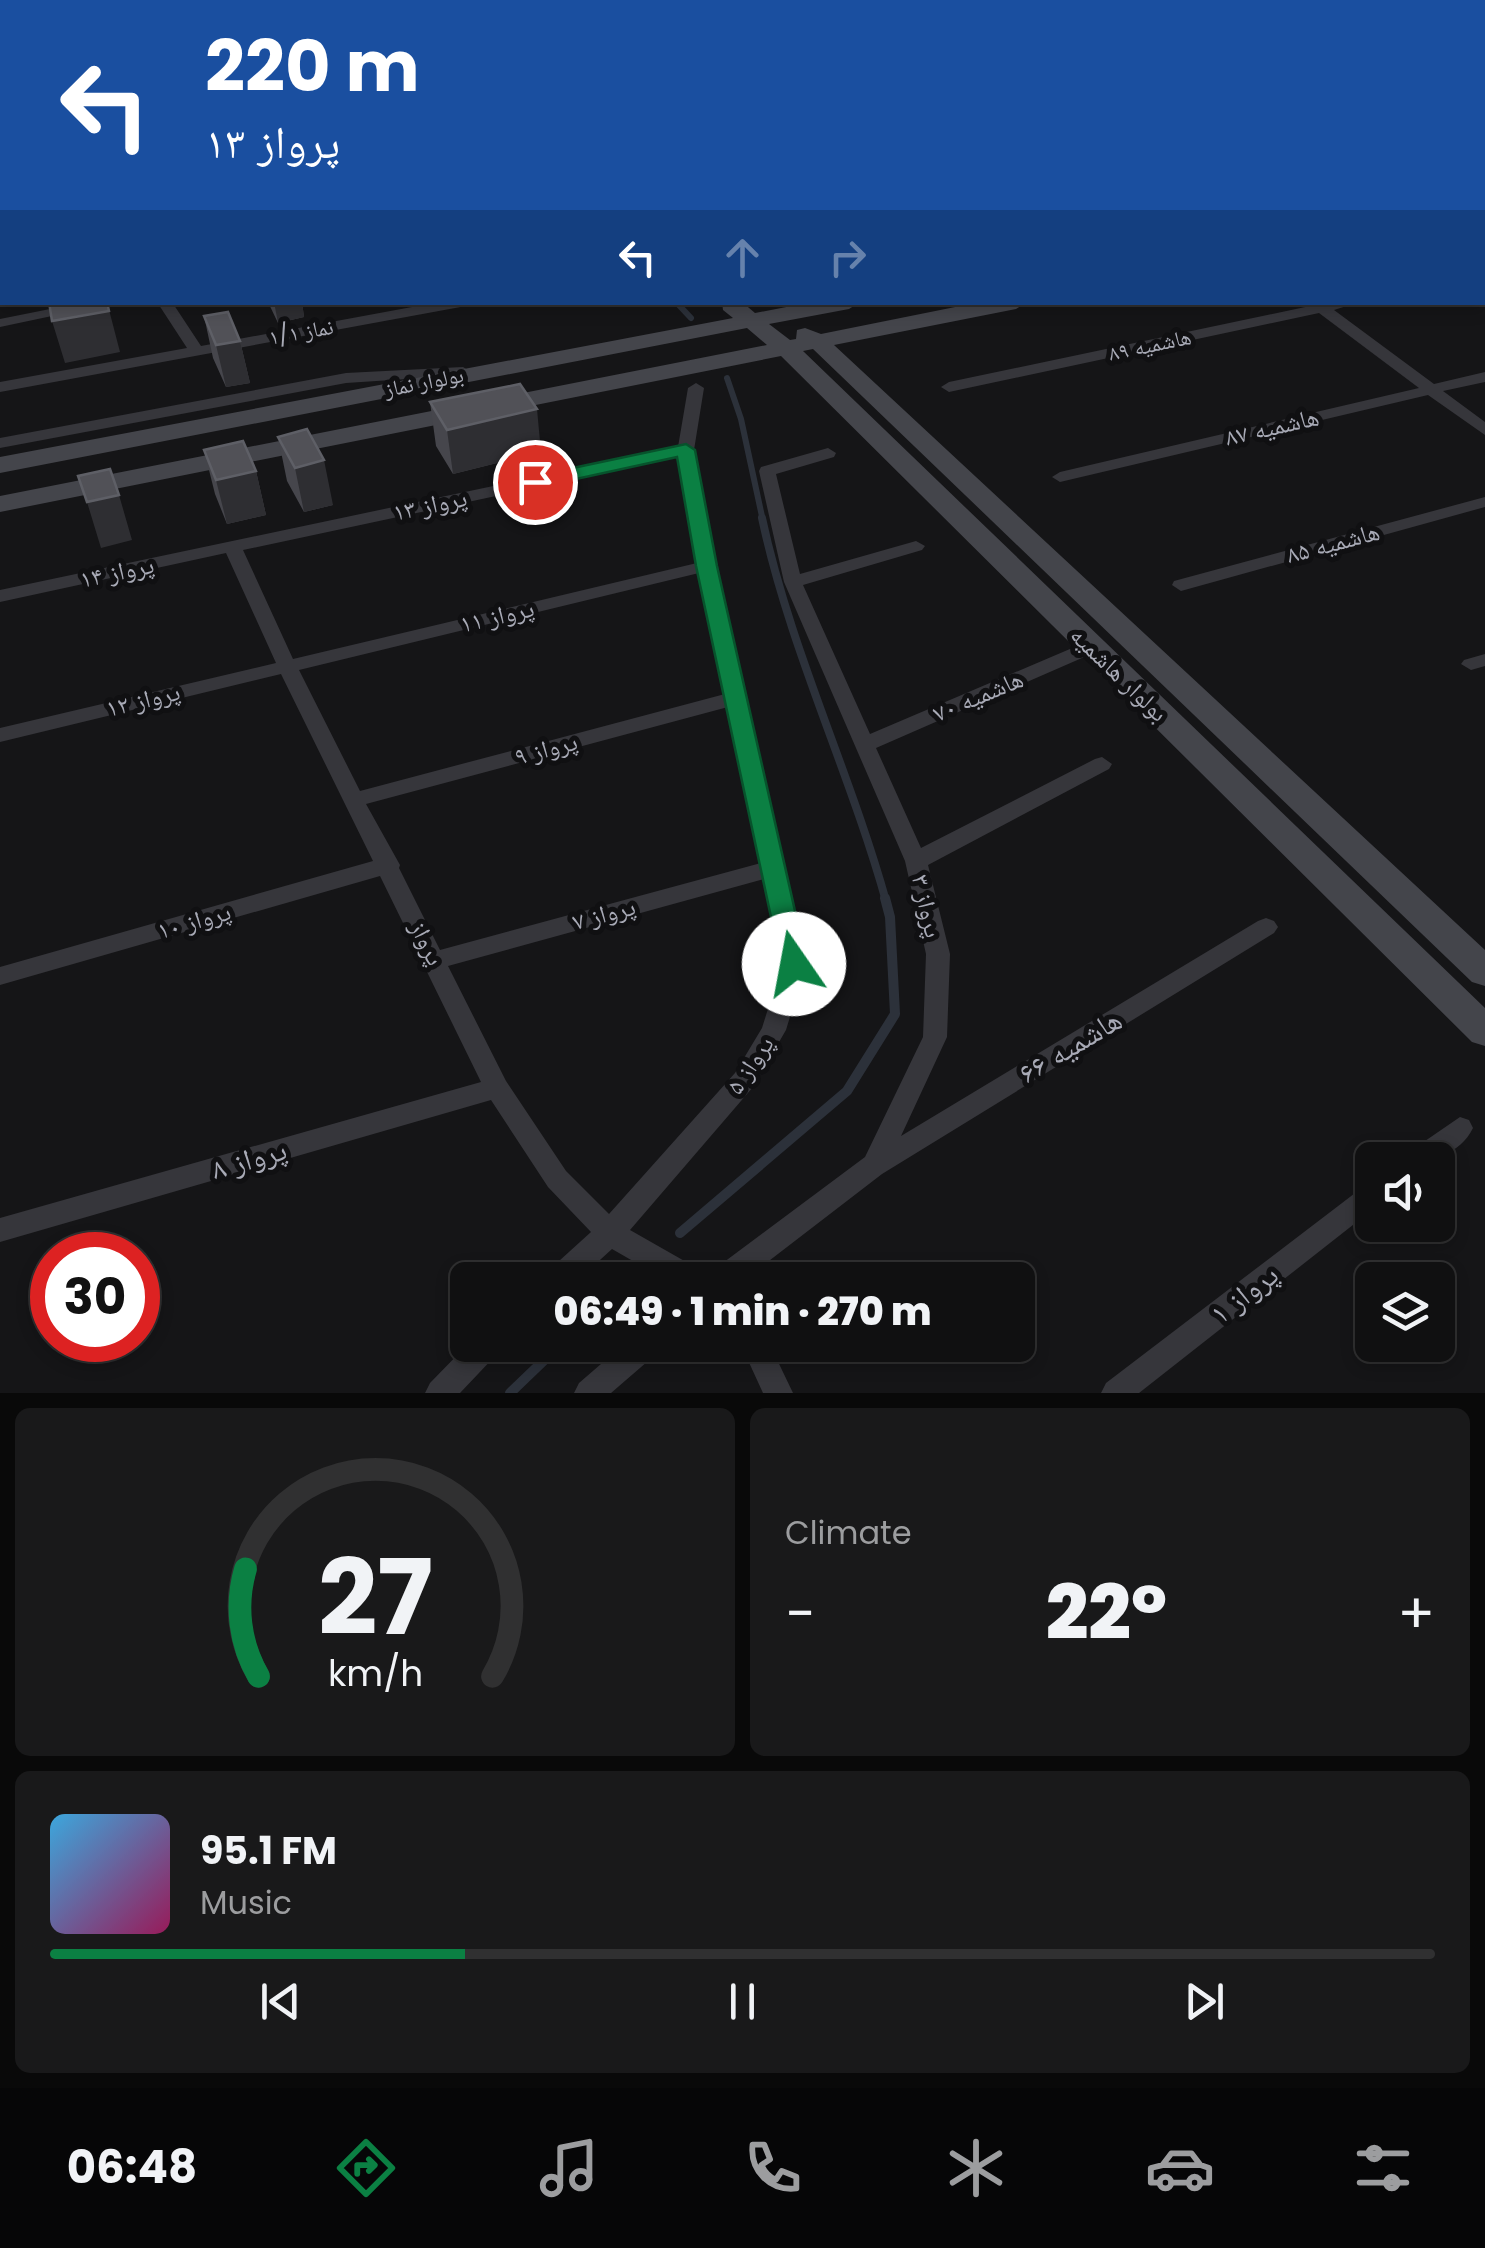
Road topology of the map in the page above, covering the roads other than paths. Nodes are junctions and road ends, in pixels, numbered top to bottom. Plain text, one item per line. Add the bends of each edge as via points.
1 (95, 305) edge
2 (166, 305) edge
3 (449, 305) edge
4 (818, 305) edge
5 (1001, 305) edge
6 (1318, 306) edge
7 (745, 312) edge
8 (0, 322) edge
9 (817, 341) junction
10 (786, 348) junction
11 (196, 350) junction
12 (475, 372) junction
13 (1485, 377) edge
14 (0, 387) edge
15 (696, 388) dead end
16 (949, 388) dead end
17 (1431, 390) junction
18 (1485, 430) edge
19 (0, 442) edge
20 (686, 450) junction
21 (828, 454) dead end
22 (0, 465) edge
23 (1060, 477) dead end
24 (1485, 502) edge
25 (0, 504) edge
26 (916, 546) dead end
27 (233, 548) junction
28 (707, 566) junction
29 (793, 582) junction
30 (1180, 584) dead end
31 (0, 596) edge
32 (1091, 647) junction
33 (287, 666) junction
34 (735, 698) junction
35 (0, 735) edge
36 (864, 745) junction
37 (1102, 764) dead end
38 (356, 800) junction
39 (916, 861) junction
40 (389, 865) junction
41 (774, 868) junction
42 (1266, 927) dead end
43 (435, 960) junction
44 (1485, 972) edge
45 (0, 976) edge
46 (1485, 1030) edge
47 (497, 1088) junction
48 (1460, 1128) dead end
49 (1442, 1142) edge
50 (874, 1165) junction
51 (1355, 1208) edge
52 (0, 1230) edge
53 (610, 1233) junction
54 (578, 1262) edge
55 (661, 1262) edge
56 (746, 1262) edge
57 (470, 1362) edge
58 (626, 1362) edge
59 (763, 1362) edge
60 (440, 1393) edge
61 (590, 1393) edge
62 (778, 1393) edge
63 (1116, 1393) edge

1 - 8 street
2 - 11 street
3 - 11 street, نماز ۱/۱
4 - 7 main road, بولوار نماز
5 - 9 main road, بولوار نماز
6 - 16 street, هاشمیه ۸۹
6 - 17 street
7 - 9 main road, بولوار هاشمیه
7 - 10 main road, بولوار هاشمیه
7 - 12 main road, بولوار نماز
9 - 10 main road, بولوار نماز
9 - 44 main road, بولوار هاشمیه
10 - 25 main road, بولوار نماز
10 - 32 main road, بولوار هاشمیه
11 - 14 street, نماز ۱/۱
12 - 19 street via 332,380
12 - 22 main road, بولوار نماز
13 - 17 street, هاشمیه ۸۷
15 - 20 street, پرواز ۵
17 - 18 street
17 - 23 street, هاشمیه ۸۷
20 - 27 street, پرواز ۱۳
20 - 28 street, پرواز ۵
21 - 29 street, پرواز ۳ via 767,471
24 - 30 street, هاشمیه ۸۵
26 - 29 street
27 - 31 street, پرواز ۱۴
27 - 33 street, پرواز
28 - 33 street, پرواز ۱۱
28 - 34 street, پرواز ۵
29 - 36 street, پرواز ۳
32 - 36 street, هاشمیه ۷۰
32 - 46 main road, بولوار هاشمیه
33 - 35 street, پرواز ۱۲
33 - 38 street, پرواز
34 - 38 street, پرواز ۹
34 - 41 street, پرواز ۵
36 - 39 street, پرواز ۳
37 - 39 street
38 - 40 street, پرواز
39 - 50 street, پرواز ۳ via 938,954 935,1037
40 - 43 street, پرواز
40 - 45 street, پرواز ۱۰
41 - 43 street, پرواز ۷
41 - 53 street, پرواز ۵ via 794,964 774,1030 744,1080
42 - 50 street, هاشمیه ۶۶
43 - 47 street, پرواز
47 - 52 street, پرواز ۸
47 - 53 street, پرواز via 558,1179
48 - 49 street
50 - 56 street, پرواز ۳
51 - 63 street, پرواز ۱
53 - 54 street, پرواز ۵
53 - 55 street, پرواز
57 - 60 street
58 - 61 street
59 - 62 street

